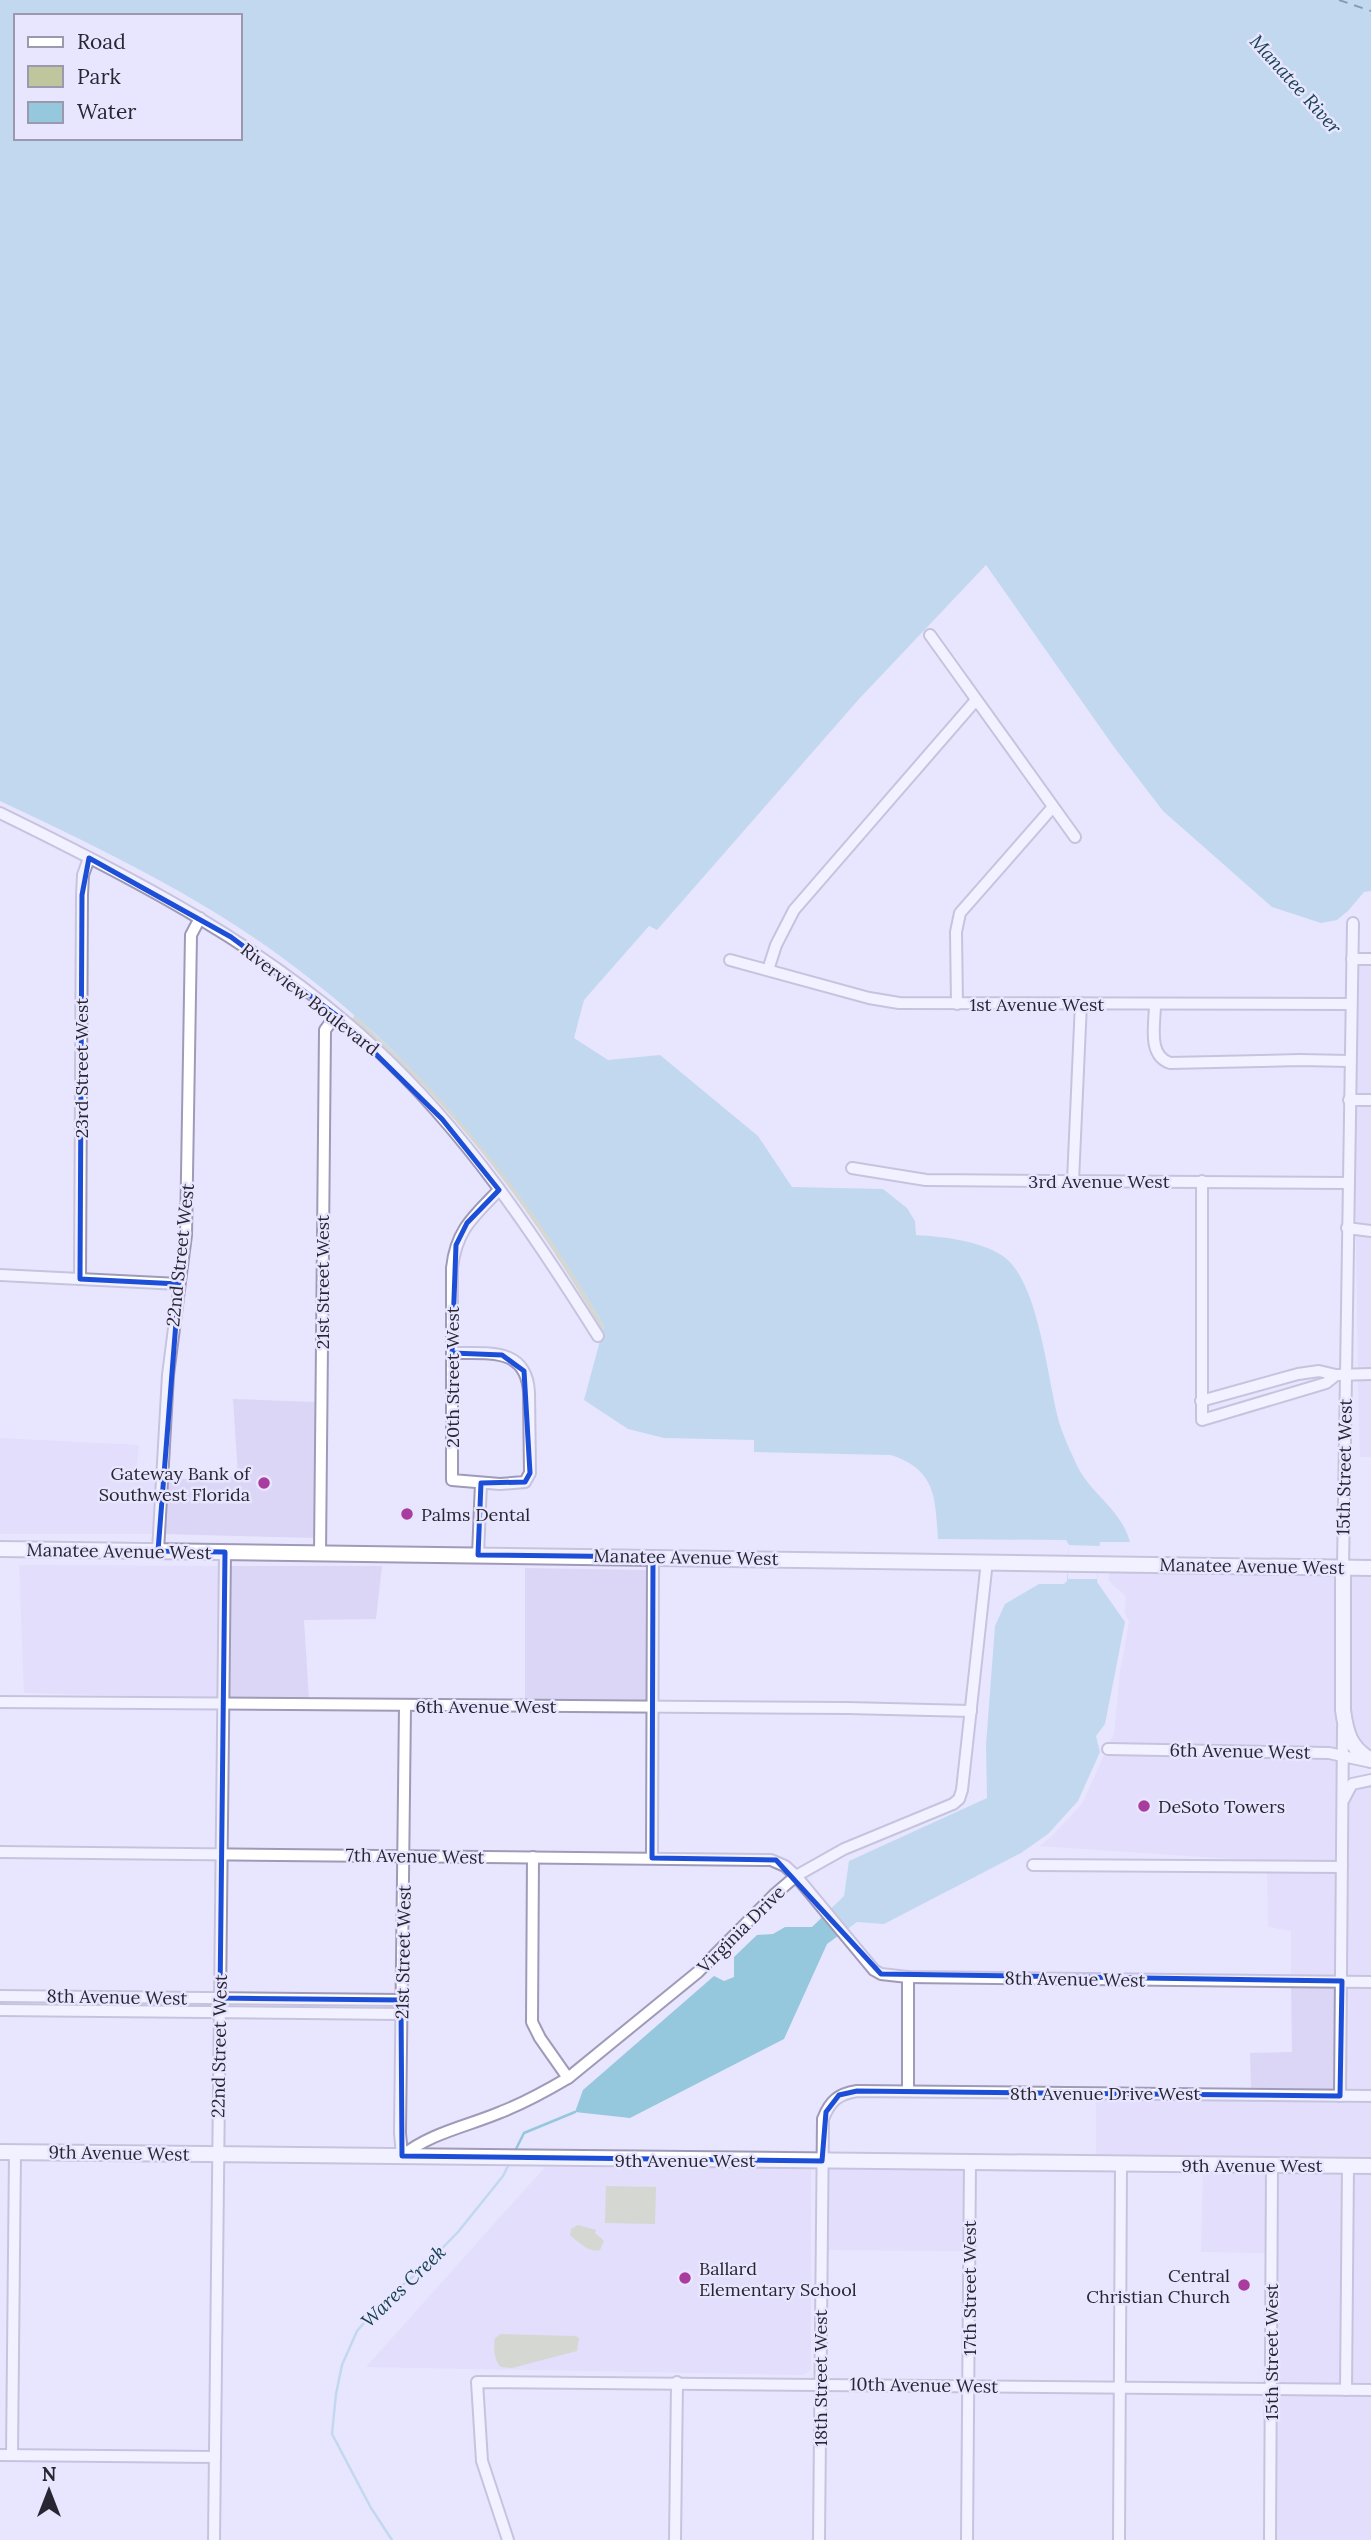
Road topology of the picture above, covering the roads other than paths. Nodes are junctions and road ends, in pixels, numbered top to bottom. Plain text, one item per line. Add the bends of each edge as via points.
1 (930, 635) dead end
2 (976, 700) junction
3 (1052, 808) junction
4 (0, 813) edge
5 (1075, 837) dead end
6 (89, 858) junction
7 (200, 918) junction
8 (1353, 923) dead end
9 (1352, 959) junction
10 (1371, 959) edge
11 (730, 960) dead end
12 (768, 970) junction
13 (1081, 1003) junction
14 (1154, 1003) junction
15 (957, 1004) junction
16 (1351, 1004) junction
17 (336, 1015) junction
18 (1350, 1061) junction
19 (1349, 1100) junction
20 (1371, 1100) edge
21 (852, 1168) dead end
22 (1073, 1181) junction
23 (1202, 1181) junction
24 (1348, 1183) junction
25 (499, 1190) junction
26 (1348, 1228) junction
27 (1371, 1231) edge
28 (0, 1275) edge
29 (80, 1279) junction
30 (179, 1284) junction
31 (598, 1336) dead end
32 (452, 1353) junction
33 (1341, 1374) junction
34 (1371, 1374) edge
35 (1201, 1410) junction
36 (481, 1483) junction
37 (0, 1549) edge
38 (158, 1551) junction
39 (225, 1552) junction
40 (320, 1553) junction
41 (478, 1555) junction
42 (653, 1557) junction
43 (987, 1561) junction
44 (1343, 1567) junction
45 (1371, 1568) edge
46 (0, 1702) edge
47 (223, 1704) junction
48 (405, 1706) junction
49 (652, 1707) junction
50 (1343, 1710) junction
51 (971, 1711) junction
52 (1108, 1749) dead end
53 (1343, 1756) junction
54 (1371, 1761) edge
55 (1371, 1780) edge
56 (1342, 1805) junction
57 (0, 1852) edge
58 (221, 1854) junction
59 (405, 1856) junction
60 (533, 1857) junction
61 (652, 1858) junction
62 (1033, 1865) dead end
63 (1342, 1867) junction
64 (796, 1876) junction
65 (814, 1898) joint
66 (908, 1977) junction
67 (1342, 1981) junction
68 (1371, 1982) edge
69 (0, 1996) edge
70 (220, 1998) junction
71 (401, 2000) junction
72 (0, 2010) edge
73 (219, 2012) junction
74 (401, 2014) junction
75 (568, 2078) junction
76 (908, 2091) junction
77 (839, 2095) joint
78 (1340, 2096) junction
79 (1371, 2096) edge
80 (0, 2152) edge
81 (15, 2152) junction
82 (218, 2154) junction
83 (402, 2156) junction
84 (822, 2161) junction
85 (970, 2162) junction
86 (1121, 2164) junction
87 (1272, 2165) junction
88 (1348, 2165) junction
89 (1371, 2166) edge
90 (677, 2382) junction
91 (820, 2384) junction
92 (969, 2386) junction
93 (1120, 2387) junction
94 (1271, 2390) junction
95 (1346, 2390) junction
96 (1371, 2390) edge
97 (0, 2455) edge
98 (12, 2455) junction
99 (215, 2457) junction
100 (214, 2540) edge
101 (508, 2540) edge
102 (676, 2540) edge
103 (819, 2540) edge
104 (968, 2540) edge
105 (1119, 2540) edge
106 (1270, 2540) edge

1 - 2 street
2 - 3 street
2 - 12 street via 794,910
3 - 5 street
3 - 15 street via 960,913
4 - 6 street, Riverview Boulevard
6 - 7 street, Riverview Boulevard
6 - 29 street, 23rd Street West via 82,895
7 - 17 street, Riverview Boulevard via 253,951
7 - 30 street, 22nd Street West via 191,935 188,1186
8 - 9 street, 15th Street West
9 - 10 street
9 - 16 street, 15th Street West
11 - 12 street, 1st Avenue West
12 - 15 street, 1st Avenue West via 869,998
13 - 14 street, 1st Avenue West
13 - 15 street, 1st Avenue West
13 - 22 street
14 - 16 street, 1st Avenue West
14 - 18 street via 1155,1050 1163,1061
16 - 18 street, 15th Street West
17 - 25 street, Riverview Boulevard via 375,1048 442,1119
17 - 40 street, 21st Street West via 325,1030
18 - 19 street, 15th Street West
19 - 20 street
19 - 24 street, 15th Street West
21 - 22 street, 3rd Avenue West via 926,1180
22 - 23 street, 3rd Avenue West
23 - 24 street, 3rd Avenue West
23 - 35 street
24 - 26 street, 15th Street West
25 - 31 street, Riverview Boulevard
25 - 32 street, 20th Street West via 467,1223 456,1245
26 - 27 street
26 - 33 street, 15th Street West
28 - 29 street
29 - 30 street
30 - 38 street, 22nd Street West via 168,1375
32 - 36 street, 20th Street West via 452,1480
32 - 36 street via 502,1354 520,1366 528,1380 529,1478 519,1483
33 - 34 street
33 - 35 street via 1326,1383
33 - 35 street via 1298,1374
33 - 44 street, 15th Street West
36 - 41 street
37 - 38 main road, Manatee Avenue West
38 - 39 main road, Manatee Avenue West
39 - 40 main road, Manatee Avenue West
39 - 47 street, 22nd Street West
40 - 41 main road, Manatee Avenue West
41 - 42 main road, Manatee Avenue West
42 - 43 main road, Manatee Avenue West
42 - 49 street
43 - 44 main road, Manatee Avenue West
43 - 51 street, Virginia Drive
44 - 45 main road, Manatee Avenue West
44 - 50 main road, 15th Street West
46 - 47 street, 6th Avenue West
47 - 48 street, 6th Avenue West
47 - 58 street, 22nd Street West
48 - 49 street, 6th Avenue West
48 - 59 street, 21st Street West
49 - 51 street, 6th Avenue West
49 - 61 street
50 - 53 street, 15th Street West
50 - 54 main road, 6th Avenue West via 1351,1743
51 - 64 street, Virginia Drive via 959,1799 844,1849
52 - 53 street, 6th Avenue West
53 - 54 street, 6th Avenue West
53 - 56 street, 15th Street West
55 - 56 street via 1352,1784
56 - 63 street, 15th Street West
57 - 58 street, 7th Avenue West
58 - 59 street, 7th Avenue West
58 - 70 street, 22nd Street West
59 - 60 street, 7th Avenue West
59 - 71 street, 21st Street West
60 - 61 street, 7th Avenue West
60 - 75 street via 532,2022
61 - 64 street, 7th Avenue West via 771,1860
62 - 63 street
63 - 67 street, 15th Street West
64 - 65 street, 7th Avenue West
64 - 75 street, Virginia Drive via 698,1972
65 - 66 street, 8th Avenue West via 877,1972
66 - 67 street, 8th Avenue West
66 - 76 street
67 - 68 street, 8th Avenue West
67 - 78 street, 15th Street West
69 - 70 street, 8th Avenue West
70 - 71 street, 8th Avenue West
70 - 73 street, 22nd Street West
71 - 74 street, 21st Street West
72 - 73 street, 8th Avenue West
73 - 74 street, 8th Avenue West
73 - 82 street, 22nd Street West
74 - 83 street, 21st Street West
75 - 83 street, Virginia Drive via 502,2112 417,2144
76 - 77 street, 8th Avenue Drive West
76 - 78 street, 8th Avenue Drive West
77 - 84 street, 18th Street West via 823,2119
78 - 79 street, 8th Avenue Drive West
80 - 81 main road, 9th Avenue West
81 - 82 main road, 9th Avenue West
81 - 98 street
82 - 83 main road, 9th Avenue West
82 - 99 street, 22nd Street West
83 - 84 main road, 9th Avenue West
84 - 85 main road, 9th Avenue West
84 - 91 street, 18th Street West
85 - 86 main road, 9th Avenue West
85 - 92 street, 17th Street West
86 - 87 main road, 9th Avenue West
86 - 93 street
87 - 88 main road, 9th Avenue West
87 - 94 street, 15th Street West
88 - 89 main road, 9th Avenue West
88 - 95 street
90 - 91 street, 10th Avenue West
90 - 101 street, 10th Avenue West via 477,2382 482,2461
90 - 102 street
91 - 92 street, 10th Avenue West
91 - 103 street, 18th Street West
92 - 93 street, 10th Avenue West
92 - 104 street, 17th Street West
93 - 94 street, 10th Avenue West
93 - 105 street
94 - 95 street, 10th Avenue West
94 - 106 street, 15th Street West
95 - 96 street, 10th Avenue West
97 - 98 street
98 - 99 street
99 - 100 street, 22nd Street West

